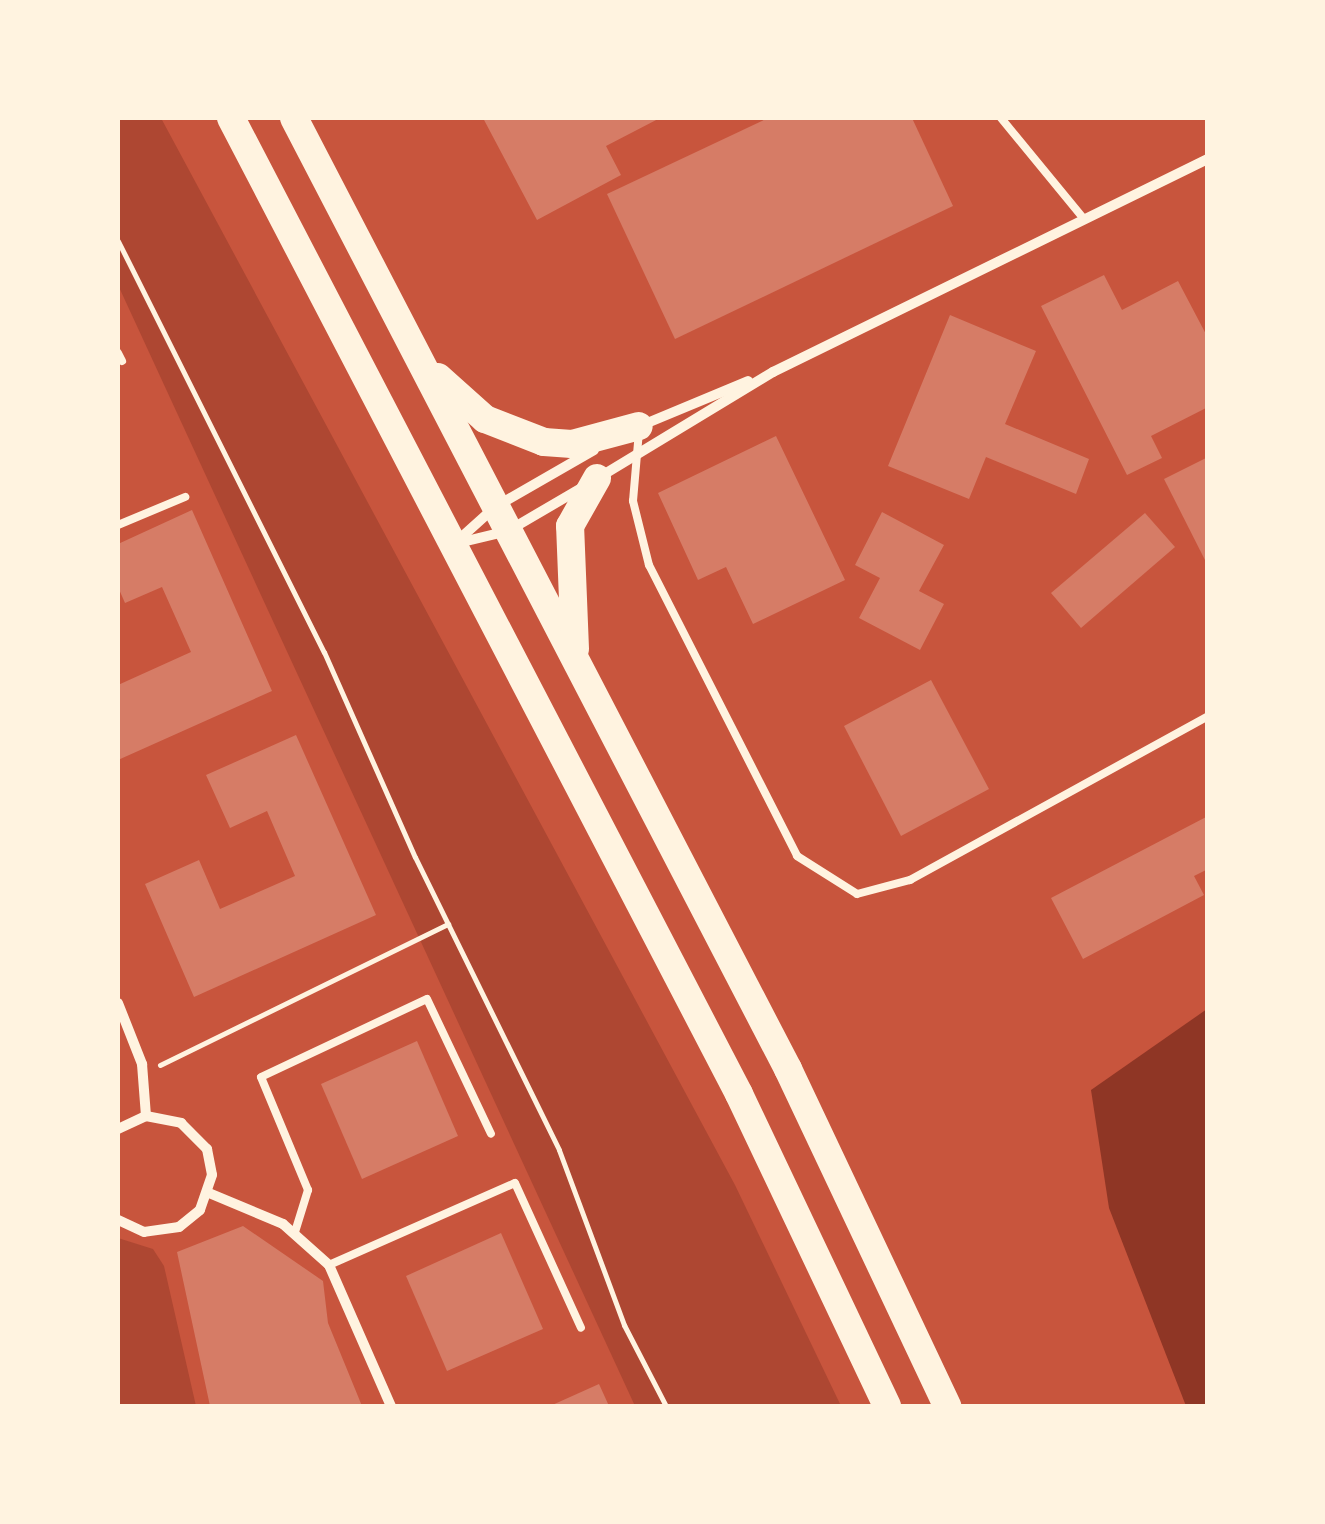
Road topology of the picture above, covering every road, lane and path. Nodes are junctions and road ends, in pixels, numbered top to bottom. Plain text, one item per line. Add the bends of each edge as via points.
1 (220, 118) edge
2 (231, 118) edge
3 (294, 118) edge
4 (1001, 118) edge
5 (1208, 159) edge
6 (268, 188) junction
7 (1084, 220) junction
8 (118, 241) edge
9 (409, 340) junction
10 (773, 372) junction
11 (638, 440) junction
12 (597, 478) junction
13 (185, 497) dead end
14 (502, 519) junction
15 (118, 526) edge
16 (453, 544) junction
17 (576, 661) junction
18 (1208, 716) edge
19 (448, 924) junction
20 (118, 1003) edge
21 (144, 1073) junction
22 (146, 1116) junction
23 (118, 1129) edge
24 (491, 1134) dead end
25 (209, 1193) junction
26 (118, 1220) edge
27 (295, 1232) junction
28 (329, 1265) junction
29 (581, 1328) dead end
30 (390, 1406) edge
31 (666, 1406) edge
32 (887, 1406) edge
33 (947, 1406) edge

1 - 6 highway
2 - 6 highway
3 - 9 highway
4 - 7 lane
5 - 7 street
6 - 16 highway
7 - 10 street
8 - 19 path via 324,652
9 - 11 highway via 450,392 518,434 572,444
9 - 14 highway
10 - 11 street
10 - 11 street
11 - 12 street
11 - 14 street
11 - 18 lane via 633,502 649,564 796,856 857,894 910,880
12 - 14 street
12 - 17 highway via 570,526
13 - 15 lane
14 - 16 street
14 - 16 street
14 - 17 highway
16 - 32 highway via 740,1094
17 - 33 highway via 788,1070
19 - 21 path
19 - 31 path via 559,1150 624,1324
20 - 21 street
21 - 22 street
22 - 23 street
22 - 25 street via 173,1119 196,1134 212,1166
24 - 27 lane via 427,999 261,1077 308,1190
25 - 26 street via 194,1217 171,1230 144,1232
25 - 27 street
27 - 28 street
28 - 29 lane via 515,1184
28 - 30 street

